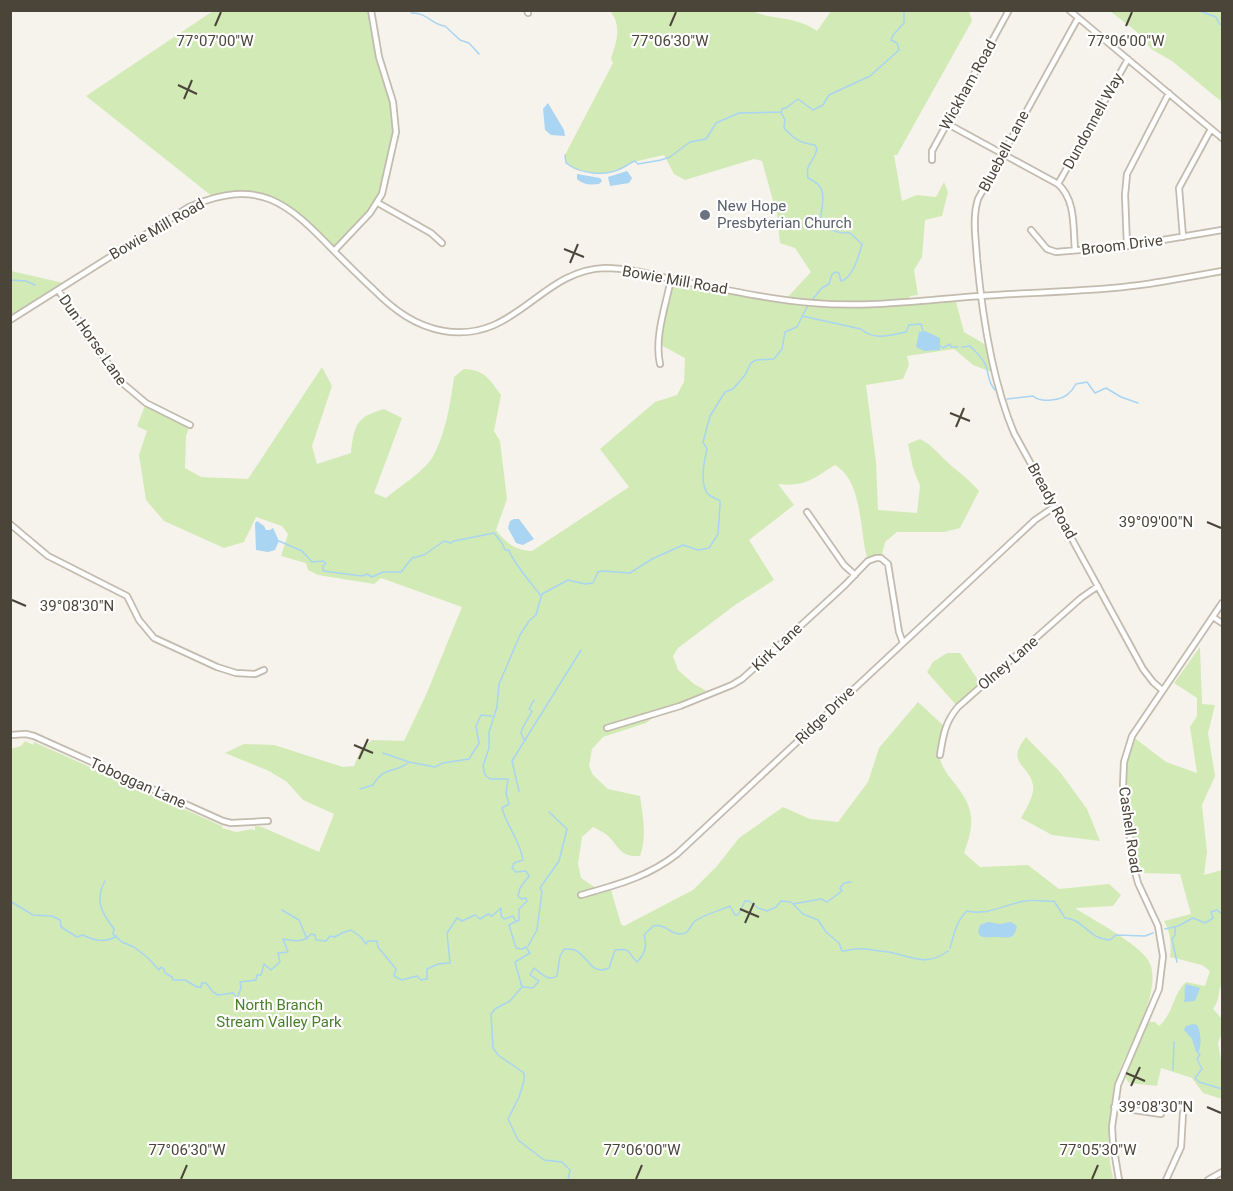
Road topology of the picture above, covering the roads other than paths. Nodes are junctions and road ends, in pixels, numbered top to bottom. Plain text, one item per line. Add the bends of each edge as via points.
1 (371, 10) edge
2 (1009, 10) edge
3 (1069, 10) edge
4 (1078, 18) junction
5 (1128, 59) junction
6 (1169, 93) junction
7 (946, 123) junction
8 (1211, 129) junction
9 (1222, 138) edge
10 (1002, 153) junction
11 (932, 160) dead end
12 (1058, 184) junction
13 (378, 203) junction
14 (1031, 230) dead end
15 (1222, 230) edge
16 (1183, 237) junction
17 (442, 243) dead end
18 (1127, 246) junction
19 (1075, 250) junction
20 (334, 251) junction
21 (1222, 270) edge
22 (671, 279) junction
23 (58, 290) junction
24 (981, 296) junction
25 (10, 320) edge
26 (660, 364) dead end
27 (190, 425) dead end
28 (1054, 507) junction
29 (807, 512) dead end
30 (10, 524) edge
31 (855, 575) junction
32 (1098, 586) junction
33 (1222, 603) edge
34 (1213, 617) junction
35 (1222, 623) edge
36 (903, 643) junction
37 (264, 670) dead end
38 (1162, 690) junction
39 (607, 728) dead end
40 (10, 735) edge
41 (940, 755) dead end
42 (268, 821) dead end
43 (580, 895) dead end
44 (1114, 1107) junction
45 (1183, 1113) dead end
46 (1161, 1114) dead end
47 (1222, 1172) edge
48 (1119, 1180) edge
49 (1166, 1180) edge
50 (1208, 1180) edge

1 - 13 street via 379,57 396,114 396,132
2 - 7 street, Wickham Road
3 - 4 street
4 - 5 street
4 - 10 street, Bluebell Lane
5 - 6 street
5 - 12 street, Dundonnell Way
6 - 8 street
6 - 18 street via 1127,174
7 - 10 street
7 - 11 street, Wickham Road via 932,151
8 - 9 street
8 - 16 street via 1179,188
10 - 12 street
10 - 24 street, Bluebell Lane via 978,199 976,212
12 - 19 street via 1071,204
13 - 17 street
13 - 20 street
14 - 19 street, Broom Drive via 1049,250
15 - 16 street, Broom Drive
16 - 18 street, Broom Drive
18 - 19 street, Broom Drive
20 - 22 street, Bowie Mill Road via 397,311 430,328 454,332 475,331 506,320 561,280 590,270 621,269
20 - 23 street, Bowie Mill Road via 284,205 261,197 222,195 189,207
21 - 24 street, Bowie Mill Road via 1139,285
22 - 24 street, Bowie Mill Road via 817,303 873,304
22 - 26 street via 658,353
23 - 25 street, Bowie Mill Road
23 - 27 street, Dun Horse Lane via 120,381 146,403
24 - 28 street, Bready Road via 1006,413
28 - 32 street, Bready Road
28 - 36 street, Ridge Drive via 1035,520
29 - 31 street
30 - 37 street via 48,556 127,596 137,619 154,638 236,673 255,674
31 - 36 street, Kirk Lane via 876,558 888,564
31 - 39 street, Kirk Lane via 742,678 712,694
32 - 38 street, Bready Road via 1143,669
32 - 41 street, Olney Lane via 958,707 945,727
33 - 34 street, Cashell Road
34 - 35 street
34 - 38 street, Cashell Road
36 - 43 street, Ridge Drive via 674,857 643,876
38 - 44 street, Cashell Road via 1127,748 1123,785 1134,868 1162,944 1162,976 1123,1071
40 - 42 street, Toboggan Lane via 34,736 223,821
44 - 46 street
44 - 48 street, Cashell Road via 1113,1144
45 - 49 street via 1180,1147
47 - 50 street

